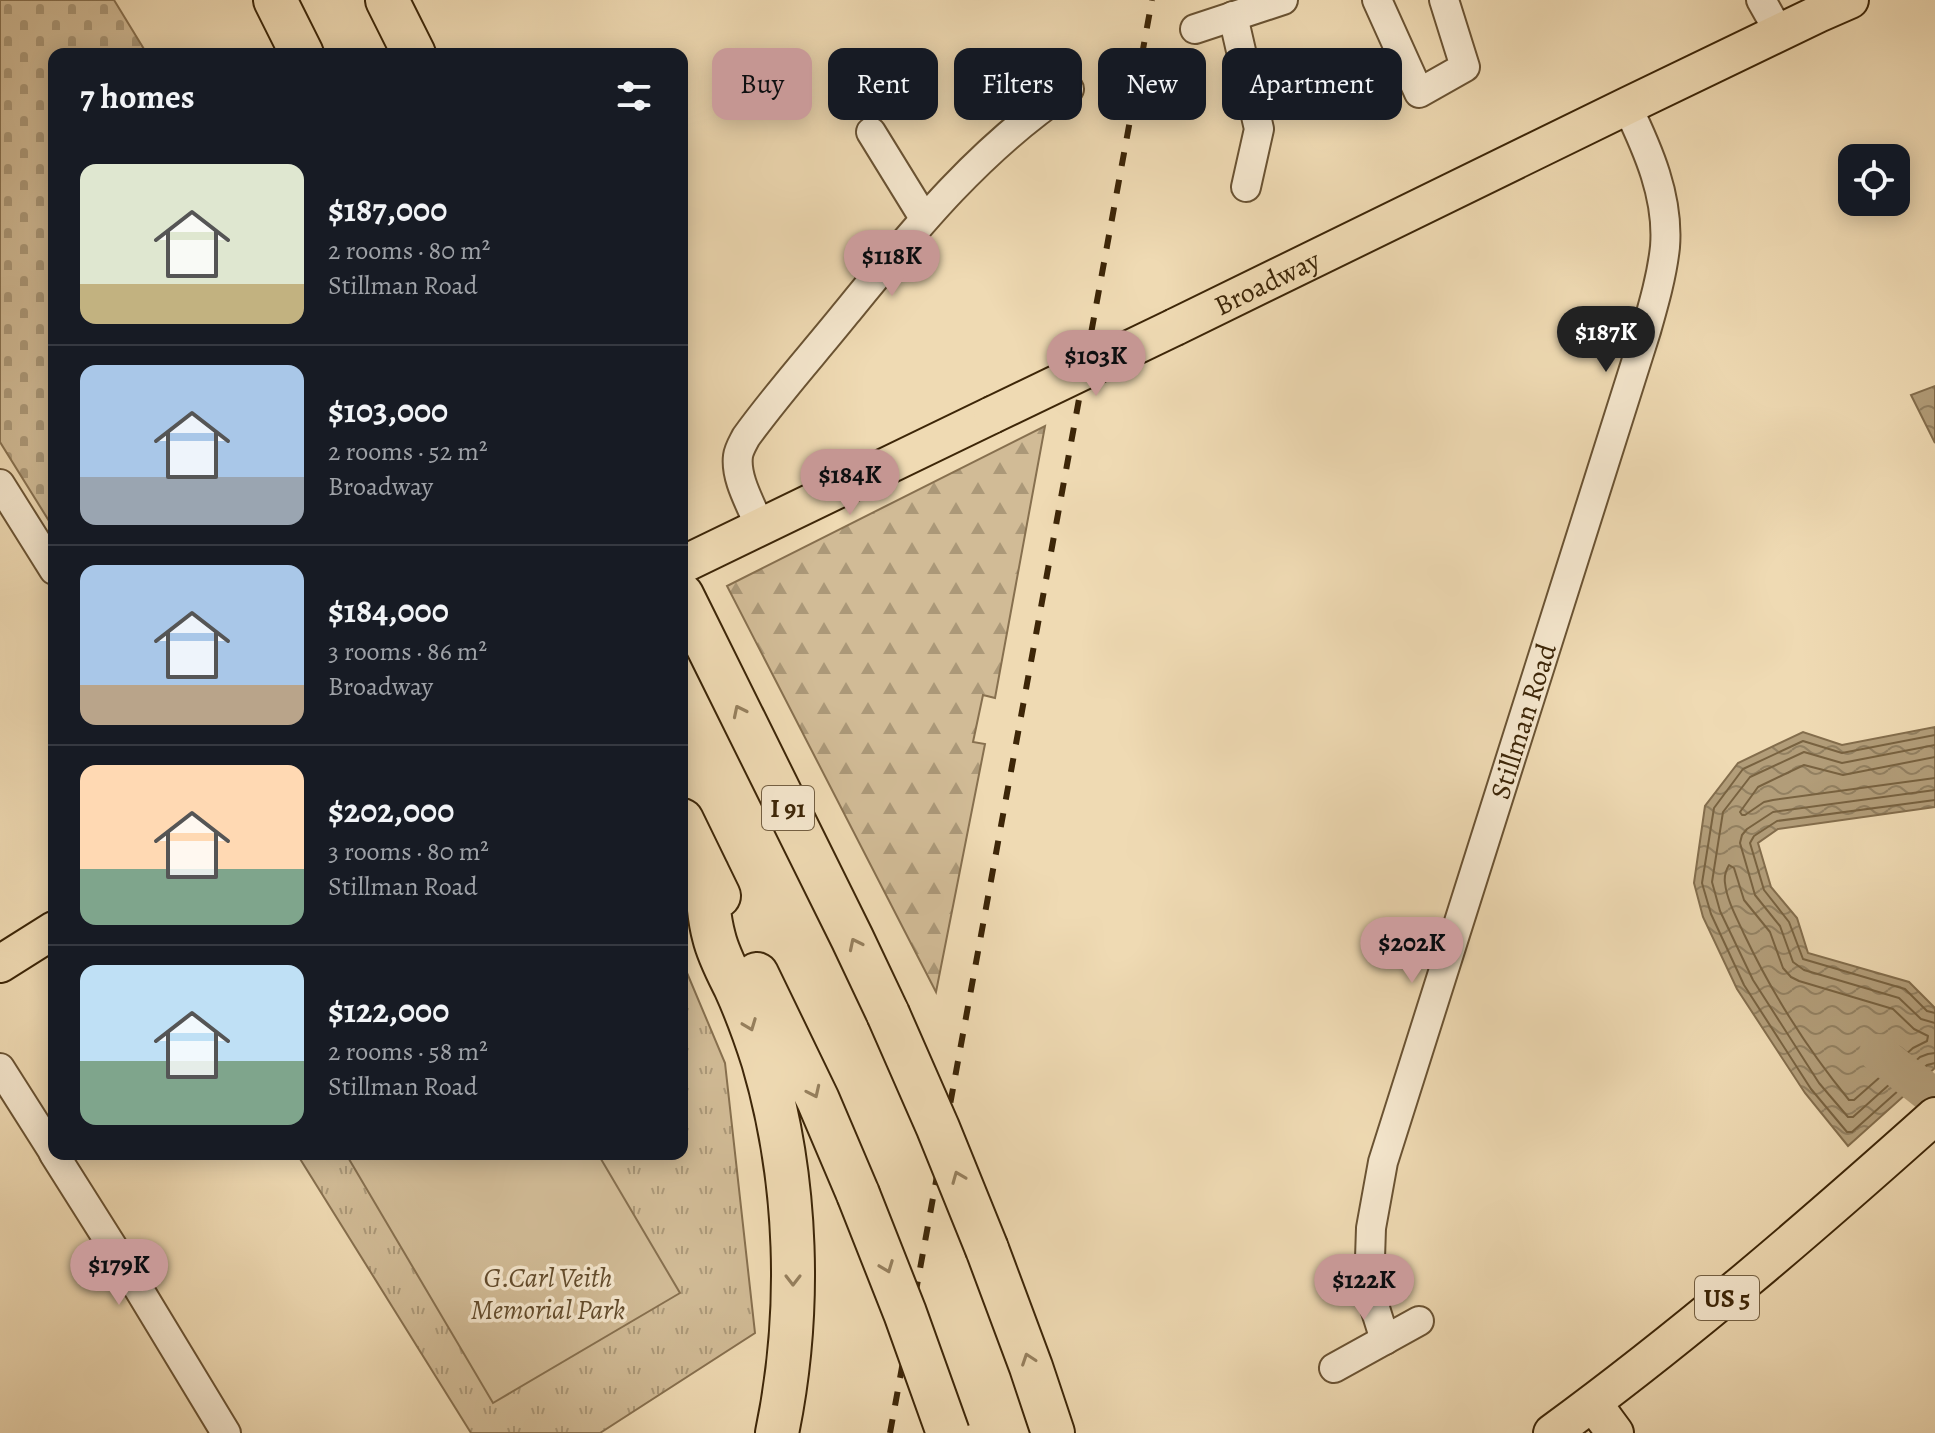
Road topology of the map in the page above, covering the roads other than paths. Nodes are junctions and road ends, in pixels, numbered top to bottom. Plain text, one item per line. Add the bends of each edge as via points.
1 (275, 0) edge
2 (387, 0) edge
3 (1283, 0) edge
4 (1377, 0) edge
5 (1444, 0) edge
6 (1761, 0) edge
7 (1850, 0) edge
8 (1233, 16) junction
9 (1195, 29) dead end
10 (1779, 32) junction
11 (299, 48) edge
12 (411, 48) edge
13 (1627, 106) junction
14 (1027, 120) edge
15 (871, 132) dead end
16 (1246, 187) dead end
17 (924, 218) junction
18 (0, 484) edge
19 (760, 527) junction
20 (48, 560) edge
21 (688, 584) edge
22 (688, 598) edge
23 (688, 832) edge
24 (707, 871) junction
25 (48, 934) edge
26 (0, 964) edge
27 (0, 1068) edge
28 (1935, 1116) edge
29 (48, 1144) edge
30 (58, 1160) edge
31 (1419, 1321) dead end
32 (1385, 1340) junction
33 (1334, 1368) dead end
34 (1593, 1403) junction
35 (226, 1433) edge
36 (777, 1433) edge
37 (948, 1433) edge
38 (1053, 1433) edge
39 (1552, 1433) edge
40 (1615, 1433) edge

1 - 11 highway
2 - 12 highway
3 - 8 street
4 - 5 street via 1419,93 1465,67
6 - 10 street
7 - 10 main road, Broadway
8 - 9 street
8 - 16 street via 1259,129
10 - 13 main road, Broadway
13 - 19 main road, Broadway, bridge
13 - 32 street, Stillman Road via 1660,192 1665,246 1658,286 1383,1162 1371,1228 1369,1289
14 - 17 street
15 - 17 street
17 - 19 street via 741,446 740,473
18 - 20 street
19 - 21 main road, Broadway
38 -> 22 highway, I 91, bridge via 938,1128
23 - 24 highway
24 -> 36 highway via 714,940 763,1062 787,1183 792,1317
24 -> 37 highway, bridge via 858,1194
25 - 26 main road
27 - 29 street
28 - 34 main road, US 5 via 1739,1288
30 - 35 street
31 - 32 street
32 - 33 street
34 - 39 main road, US 5
34 - 40 main road

